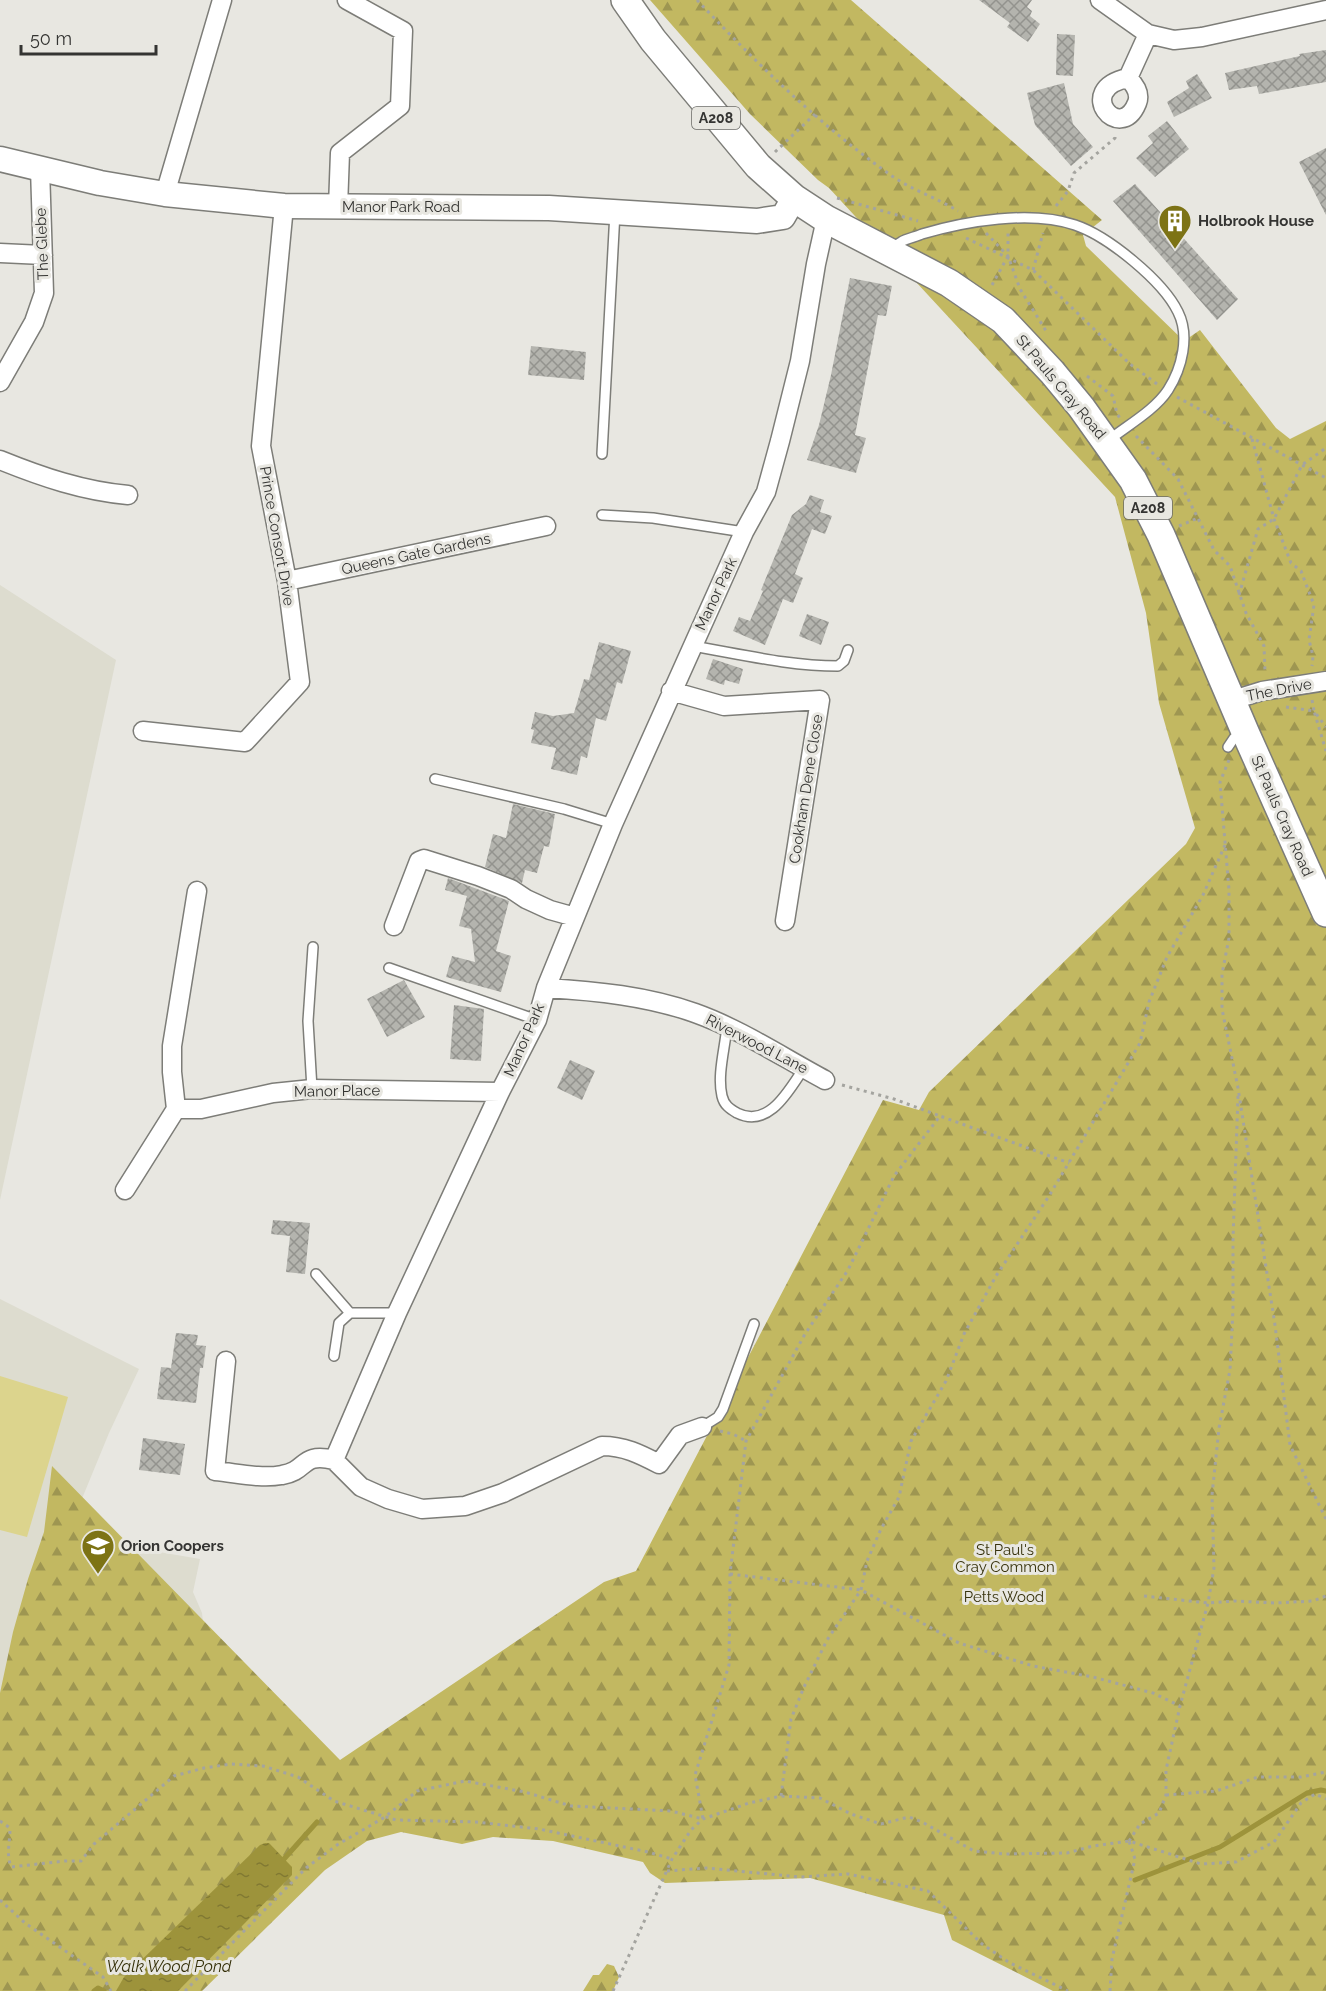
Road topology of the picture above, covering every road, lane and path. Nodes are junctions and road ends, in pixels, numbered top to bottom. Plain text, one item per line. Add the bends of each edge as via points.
1 (222, 0) edge
2 (347, 0) edge
3 (624, 0) edge
4 (697, 0) edge
5 (1100, 0) edge
6 (1326, 10) edge
7 (1148, 34) junction
8 (1128, 78) junction
9 (815, 114) junction
10 (1117, 118) junction
11 (768, 153) junction
12 (0, 159) edge
13 (40, 168) junction
14 (1068, 191) dead end
15 (165, 194) junction
16 (794, 198) junction
17 (284, 206) junction
18 (338, 207) junction
19 (831, 209) junction
20 (615, 212) junction
21 (1009, 219) junction
22 (976, 223) junction
23 (942, 228) junction
24 (890, 252) junction
25 (0, 253) edge
26 (43, 255) junction
27 (1008, 256) junction
28 (981, 305) junction
29 (1053, 340) dead end
30 (1081, 370) dead end
31 (0, 382) edge
32 (1167, 391) junction
33 (1117, 433) junction
34 (1251, 439) junction
35 (1326, 448) edge
36 (602, 454) dead end
37 (0, 460) edge
38 (1302, 465) junction
39 (1326, 478) edge
40 (128, 495) dead end
41 (603, 515) dead end
42 (1274, 519) junction
43 (546, 526) dead end
44 (744, 532) junction
45 (287, 581) junction
46 (1236, 587) junction
47 (1242, 587) junction
48 (1239, 595) junction
49 (692, 646) junction
50 (849, 650) dead end
51 (1318, 682) edge
52 (671, 692) junction
53 (1243, 697) junction
54 (1314, 711) junction
55 (1326, 727) edge
56 (143, 731) dead end
57 (1237, 740) junction
58 (1326, 752) edge
59 (435, 779) dead end
60 (613, 824) junction
61 (1225, 844) junction
62 (197, 891) dead end
63 (1326, 913) edge
64 (575, 917) junction
65 (786, 921) dead end
66 (394, 926) dead end
67 (313, 947) dead end
68 (389, 968) dead end
69 (546, 988) junction
70 (537, 1020) junction
71 (727, 1026) junction
72 (804, 1068) junction
73 (825, 1080) joint
74 (1238, 1088) junction
75 (312, 1089) junction
76 (500, 1092) junction
77 (176, 1108) junction
78 (940, 1116) junction
79 (1069, 1163) junction
80 (125, 1190) dead end
81 (316, 1274) dead end
82 (350, 1313) junction
83 (398, 1313) junction
84 (754, 1324) dead end
85 (334, 1356) dead end
86 (226, 1360) dead end
87 (702, 1427) junction
88 (746, 1441) junction
89 (334, 1460) junction
90 (1326, 1519) edge
91 (730, 1574) junction
92 (861, 1590) junction
93 (1144, 1596) dead end
94 (1326, 1596) edge
95 (1208, 1603) junction
96 (1180, 1706) junction
97 (1326, 1772) edge
98 (1166, 1795) junction
99 (781, 1796) junction
100 (1326, 1799) edge
101 (386, 1817) junction
102 (703, 1819) junction
103 (0, 1821) edge
104 (1128, 1841) junction
105 (672, 1859) junction
106 (667, 1870) junction
107 (0, 1900) edge
108 (110, 1990) edge
109 (185, 1991) edge
110 (613, 1991) edge
111 (1068, 1991) edge
112 (1110, 1991) edge

1 - 15 street
2 - 18 street via 403,31 400,106 340,153
3 - 11 main road, St Pauls Cray Road / A208 via 653,40
4 - 9 path via 743,49
5 - 7 street
6 - 7 street via 1202,37 1174,40
7 - 8 street
8 - 10 street via 1136,86 1139,99 1127,115
8 - 10 street via 1110,86 1102,97 1102,108
9 - 11 path
9 - 22 path via 895,178 943,201
10 - 14 path via 1115,138 1074,173
11 - 16 main road, St Pauls Cray Road / A208
12 - 13 main road, Manor Park Road
13 - 15 main road, Manor Park Road
13 - 26 street, The Glebe
15 - 17 main road, Manor Park Road
16 - 19 main road, St Pauls Cray Road / A208
16 - 20 main road, Manor Park Road via 783,217 757,221
17 - 18 main road, Manor Park Road
17 - 45 street, Prince Consort Drive via 261,446
18 - 20 main road, Manor Park Road via 481,206
19 - 23 path
19 - 24 main road, St Pauls Cray Road / A208
19 - 44 street, Manor Park via 780,441 766,492
20 - 36 lane
21 - 22 lane
21 - 27 path
21 - 32 lane via 1046,219 1076,225 1117,248 1157,284 1178,312 1184,335 1180,367
22 - 23 lane
22 - 27 path
23 - 24 lane via 902,241
23 - 27 path
24 - 28 main road, St Pauls Cray Road / A208
25 - 26 street
26 - 31 street, The Glebe via 44,293 34,322
27 - 28 path
27 - 29 path via 1020,290
27 - 32 path via 1033,270 1130,364
28 - 33 main road, St Pauls Cray Road / A208 via 1003,320
30 - 33 path via 1113,396
32 - 33 lane
32 - 34 path
33 - 46 path via 1144,446 1178,480 1214,550 1230,566
33 - 53 main road, St Pauls Cray Road / A208 via 1133,480
34 - 38 path
34 - 42 path
35 - 38 path
37 - 40 street via 48,479
38 - 39 path
38 - 42 path
41 - 44 lane via 653,518
42 - 47 path via 1258,529
42 - 51 path via 1291,563 1301,571 1314,605 1309,640
43 - 45 street, Queens Gate Gardens
44 - 49 street, Manor Park
45 - 56 street, Prince Consort Drive via 300,682 245,742
46 - 47 path
46 - 48 path
47 - 48 path
48 - 53 path via 1264,646 1265,674
49 - 50 lane via 828,666 838,666
49 - 52 street, Manor Park
51 - 53 street, The Drive
51 - 54 path
52 - 60 street, Manor Park
52 - 65 street, Cookham Dene Close via 724,706 820,700
53 - 57 main road, St Pauls Cray Road / A208
54 - 55 path
54 - 58 path
57 - 61 path via 1221,782
57 - 63 main road, St Pauls Cray Road / A208
59 - 60 lane
60 - 64 street, Manor Park
61 - 74 path via 1229,938 1222,974 1222,1009
61 - 79 path via 1203,895 1167,957 1149,1002 1140,1043
62 - 77 street via 172,1046
64 - 66 street via 550,910 478,876 424,859 418,861
64 - 69 street, Manor Park
67 - 75 lane via 308,1021
68 - 70 lane
69 - 70 street, Manor Park
69 - 71 street, Riverwood Lane via 656,1002
70 - 76 street, Manor Park
71 - 72 street, Riverwood Lane
71 - 72 lane via 721,1083 724,1103 731,1109 753,1117 773,1109
72 - 73 street, Riverwood Lane
73 - 78 path
74 - 90 path via 1290,1445
74 - 95 path via 1230,1370 1212,1495 1214,1568
75 - 76 street, Manor Place
75 - 77 street, Manor Place via 201,1109
76 - 83 street, Manor Park
77 - 80 street
78 - 79 path
78 - 88 path via 894,1176 848,1270 805,1334
79 - 92 path via 996,1276 964,1334 946,1381 910,1441 899,1497 867,1561
81 - 82 lane
82 - 83 lane
82 - 85 lane via 339,1323
83 - 89 street, Manor Park
84 - 87 lane via 723,1409
86 - 89 street via 215,1471 269,1477 285,1475 319,1456
87 - 88 path
87 - 89 street via 680,1435 660,1464 634,1451 602,1446 465,1506 422,1509 387,1499 361,1487
88 - 91 path
91 - 92 path
91 - 102 path via 729,1665 695,1775
92 - 96 path via 959,1643 1033,1666 1153,1693
92 - 99 path via 827,1640 791,1719
93 - 95 path
94 - 95 path via 1313,1601
95 - 96 path
96 - 98 path via 1166,1770
97 - 98 path via 1301,1777 1258,1777 1216,1791
98 - 104 path via 1159,1812 1140,1824
99 - 102 path
99 - 104 path via 820,1798 881,1824 909,1817 974,1851 1067,1852
100 - 104 path via 1315,1794 1301,1803 1274,1842 1236,1862 1201,1864
101 - 102 path via 417,1791 465,1781 525,1792 571,1806 670,1811
101 - 103 path via 334,1801 298,1777 263,1766 231,1764 174,1776 94,1844 81,1861 11,1867 6,1854 10,1828
101 - 105 path via 538,1829
101 - 109 path via 306,1868
102 - 105 path
104 - 112 path via 1135,1858 1112,1959
105 - 106 path
106 - 110 path
106 - 111 path via 706,1868 800,1877 848,1874 928,1891 982,1944 1010,1963
107 - 108 path via 25,1923 103,1977

